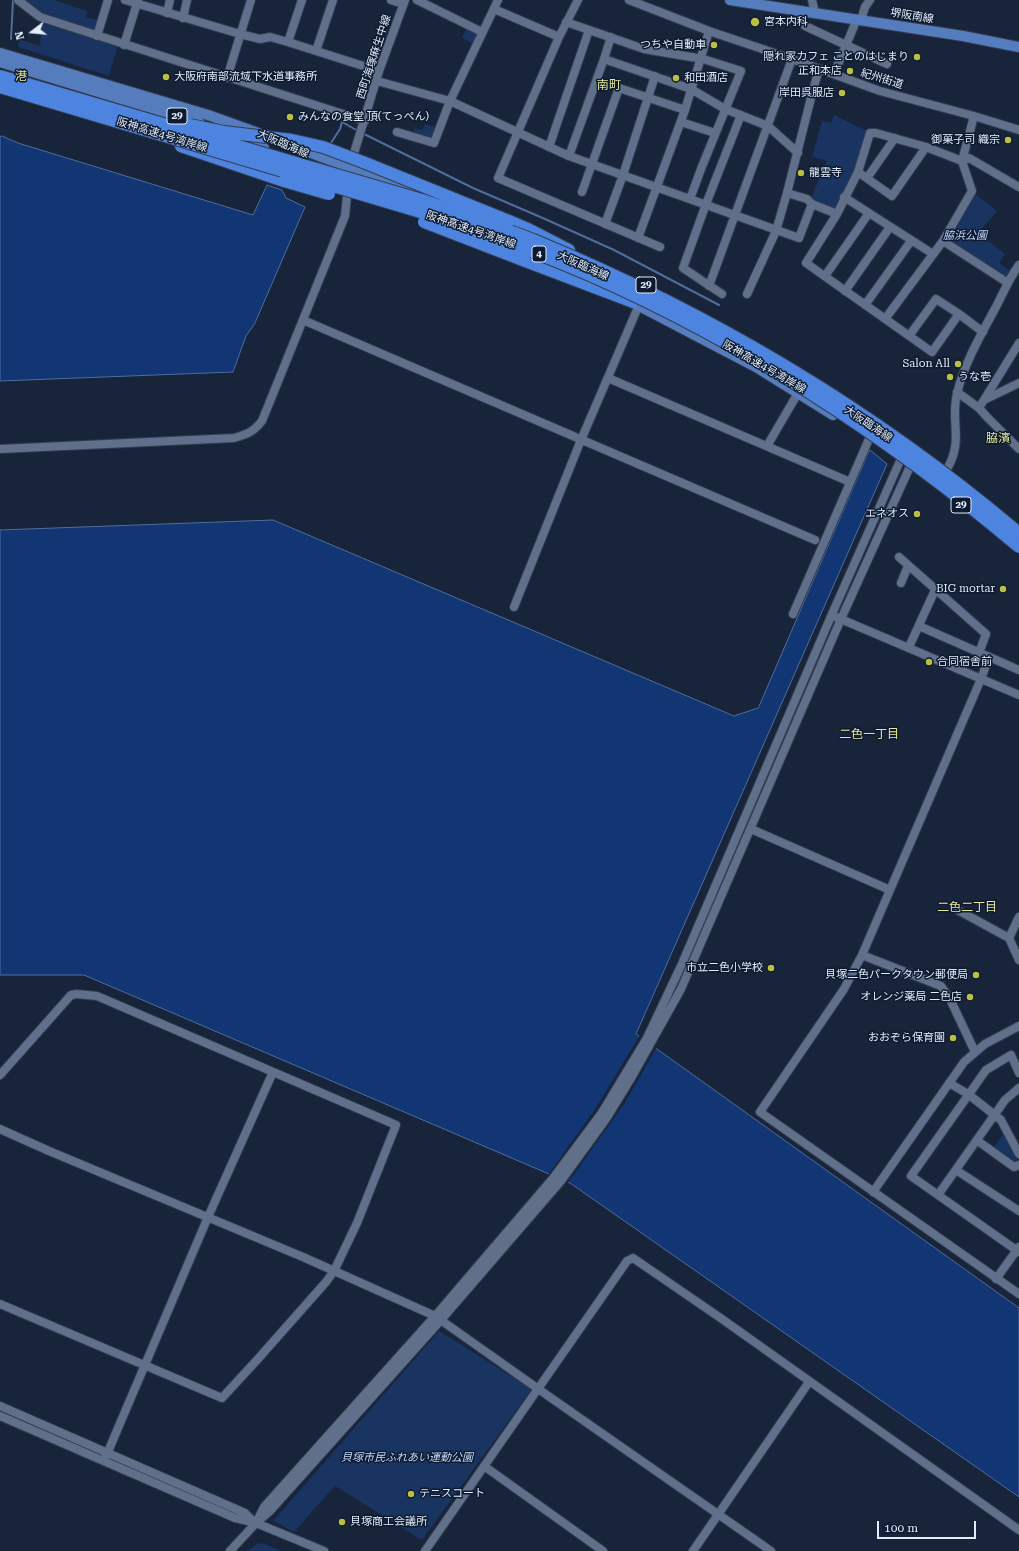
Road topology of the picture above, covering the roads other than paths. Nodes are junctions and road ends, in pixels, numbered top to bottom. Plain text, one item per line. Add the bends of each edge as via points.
1 (18, 0) edge
2 (108, 0) edge
3 (125, 0) edge
4 (170, 0) edge
5 (187, 0) edge
6 (251, 0) edge
7 (302, 0) edge
8 (333, 0) edge
9 (391, 0) edge
10 (417, 0) edge
11 (498, 0) edge
12 (578, 0) edge
13 (629, 0) edge
14 (730, 0) edge
15 (812, 0) edge
16 (870, 0) edge
17 (746, 1) edge
18 (138, 2) edge
19 (404, 2) edge
20 (494, 9) junction
21 (799, 10) junction
22 (167, 13) junction
23 (815, 13) junction
24 (182, 18) junction
25 (859, 20) junction
26 (566, 22) junction
27 (589, 30) junction
28 (709, 31) junction
29 (482, 32) junction
30 (240, 34) junction
31 (97, 36) junction
32 (559, 37) junction
33 (611, 37) junction
34 (288, 42) junction
35 (124, 45) junction
36 (846, 45) junction
37 (1019, 47) edge
38 (316, 51) junction
39 (0, 53) edge
40 (700, 58) junction
41 (604, 59) junction
42 (792, 59) junction
43 (0, 62) edge
44 (887, 64) dead end
45 (819, 69) junction
46 (379, 71) junction
47 (834, 74) junction
48 (0, 76) edge
49 (655, 76) junction
50 (227, 78) junction
51 (377, 81) junction
52 (0, 87) edge
53 (691, 89) junction
54 (647, 98) junction
55 (450, 101) junction
56 (725, 109) junction
57 (96, 110) junction
58 (685, 110) junction
59 (741, 115) junction
60 (974, 116) junction
61 (364, 121) junction
62 (681, 122) junction
63 (768, 126) junction
64 (1019, 130) edge
65 (397, 132) dead end
66 (518, 133) junction
67 (715, 133) junction
68 (895, 138) junction
69 (549, 147) junction
70 (926, 147) junction
71 (798, 153) junction
72 (569, 156) junction
73 (962, 161) junction
74 (592, 164) junction
75 (350, 167) junction
76 (858, 172) junction
77 (623, 175) junction
78 (867, 178) junction
79 (348, 185) junction
80 (657, 187) junction
81 (1019, 187) edge
82 (582, 192) dead end
83 (787, 192) junction
84 (844, 197) junction
85 (690, 199) junction
86 (706, 204) junction
87 (812, 204) junction
88 (869, 213) junction
89 (837, 214) junction
90 (735, 216) junction
91 (605, 224) junction
92 (890, 227) junction
93 (776, 231) junction
94 (638, 238) junction
95 (910, 241) junction
96 (943, 241) junction
97 (660, 247) dead end
98 (575, 253) junction
99 (933, 254) junction
100 (1019, 265) edge
101 (825, 276) junction
102 (1008, 283) junction
103 (709, 286) junction
104 (845, 291) junction
105 (722, 294) dead end
106 (747, 294) dead end
107 (636, 304) junction
108 (865, 305) junction
109 (959, 314) junction
110 (886, 319) junction
111 (303, 320) junction
112 (983, 332) junction
113 (909, 336) junction
114 (1019, 343) edge
115 (608, 378) junction
116 (1019, 383) edge
117 (957, 392) junction
118 (798, 393) junction
119 (981, 404) junction
120 (869, 439) junction
121 (581, 440) junction
122 (909, 442) junction
123 (767, 446) junction
124 (0, 449) edge
125 (919, 449) junction
126 (1019, 449) edge
127 (900, 460) junction
128 (909, 467) junction
129 (947, 469) junction
130 (850, 482) junction
131 (1019, 526) edge
132 (1019, 533) edge
133 (815, 540) dead end
134 (1019, 547) edge
135 (1019, 553) edge
136 (899, 557) dead end
137 (908, 566) junction
138 (901, 583) dead end
139 (935, 590) junction
140 (514, 607) dead end
141 (792, 614) dead end
142 (832, 614) junction
143 (841, 619) junction
144 (919, 626) junction
145 (909, 647) junction
146 (979, 653) junction
147 (989, 657) junction
148 (1019, 670) edge
149 (981, 679) junction
150 (1019, 695) edge
151 (751, 829) junction
152 (890, 890) junction
153 (954, 908) dead end
154 (1019, 917) edge
155 (1009, 938) junction
156 (862, 955) junction
157 (1019, 960) edge
158 (1019, 1026) edge
159 (649, 1041) junction
160 (975, 1052) junction
161 (273, 1072) junction
162 (1019, 1072) edge
163 (0, 1075) edge
164 (949, 1083) junction
165 (1019, 1088) edge
166 (968, 1094) junction
167 (995, 1114) junction
168 (0, 1129) edge
169 (978, 1140) junction
170 (1019, 1154) edge
171 (1019, 1165) edge
172 (956, 1170) junction
173 (873, 1192) junction
174 (938, 1196) junction
175 (1019, 1211) edge
176 (208, 1218) junction
177 (1018, 1250) edge
178 (334, 1271) junction
179 (996, 1279) junction
180 (1019, 1294) edge
181 (0, 1304) edge
182 (438, 1318) junction
183 (145, 1366) junction
184 (810, 1382) junction
185 (538, 1389) junction
186 (0, 1406) edge
187 (0, 1416) edge
188 (108, 1452) junction
189 (104, 1461) junction
190 (484, 1466) junction
191 (718, 1514) junction
192 (256, 1523) junction
193 (1019, 1530) edge
194 (230, 1551) edge
195 (324, 1551) edge
196 (425, 1551) edge
197 (603, 1551) edge
198 (693, 1551) edge
199 (771, 1551) edge

1 - 31 street via 40,17
2 - 31 street
3 - 18 street
4 - 22 street
5 - 24 street
6 - 30 street
7 - 34 street
8 - 38 street
9 - 19 street
10 - 29 street
11 - 20 street
12 - 26 street
13 - 28 street, 紀州街道
14 - 17 main road, 堺阪南線
15 - 23 street
16 - 25 street
17 - 21 main road, 堺阪南線
18 - 22 street
18 - 35 street
19 - 46 street, 西町海塚麻生中線
20 - 29 street
20 - 32 street
21 - 23 main road, 堺阪南線
21 - 36 street via 805,26
22 - 24 street
23 - 25 main road, 堺阪南線
24 - 30 street
25 - 36 street
25 - 37 main road, 堺阪南線
26 - 27 street
26 - 32 street
27 - 33 street
27 - 69 street
28 - 40 street
28 - 42 street, 紀州街道
29 - 55 street
30 - 34 street
30 - 50 street
31 - 35 street
32 - 66 street
33 - 40 street via 644,49
33 - 41 street
34 - 38 street
35 - 50 street
36 - 44 street
36 - 47 street
38 - 46 street
39 - 75 main road, 大阪臨海線 / 29 via 208,114
40 - 53 street
40 - 56 street via 741,71
41 - 49 street
41 - 72 street
42 - 45 street, 紀州街道
42 - 63 street
43 - 79 main road, 大阪臨海線 / 29 via 198,122
45 - 47 street, 紀州街道
45 - 71 street
46 - 51 street, 西町海塚麻生中線
47 - 60 street, 紀州街道 via 880,91
48 - 57 highway, 阪神高速4号湾岸線 / 4, bridge
49 - 53 street
49 - 54 street
50 - 61 street
51 - 55 street
51 - 61 street, 西町海塚麻生中線
52 - 57 highway, 阪神高速4号湾岸線 / 4, bridge
53 - 56 street
53 - 58 street
54 - 58 street
54 - 74 street via 619,88
54 - 77 street
55 - 65 street via 434,143
55 - 66 street
56 - 59 street
56 - 67 street
57 - 98 highway, bridge via 318,146 509,221
57 - 107 highway, bridge via 232,164 430,224
57 - 132 highway, 阪神高速4号湾岸線 / 4, bridge via 422,200 535,241 645,290 760,352 859,413 958,483
57 - 134 highway, 阪神高速4号湾岸線 / 4, bridge via 476,230 635,296 754,360 858,424 954,494
58 - 62 street
59 - 63 street
59 - 86 street
60 - 64 street, 紀州街道
60 - 73 street
61 - 75 street, 西町海塚麻生中線
62 - 67 street
62 - 80 street
63 - 71 street
63 - 90 street
66 - 69 street
66 - 91 street via 498,178
67 - 85 street
68 - 70 street
68 - 76 street via 870,133
68 - 78 street
69 - 72 street
70 - 73 street
70 - 78 street via 892,196
71 - 83 street
72 - 74 street
73 - 81 street via 969,158
73 - 96 street via 972,191
74 - 77 street
74 - 82 street
75 - 79 street, 西町海塚麻生中線
75 - 98 main road, 大阪臨海線 / 29 via 510,225
76 - 78 street
76 - 84 street
77 - 80 street
77 - 91 street
79 - 107 main road, 大阪臨海線 / 29 via 529,256
79 - 111 street, 西町海塚麻生中線 via 345,216
80 - 85 street
80 - 94 street
83 - 87 street via 807,198
83 - 93 street
84 - 88 street
84 - 89 street
85 - 86 street
86 - 90 street
86 - 103 street via 683,268
87 - 89 street
87 - 93 street via 800,238
88 - 92 street
88 - 101 street
89 - 101 street via 806,264
90 - 93 street
90 - 103 street
91 - 94 street
92 - 95 street
92 - 104 street
93 - 106 street
94 - 97 street
95 - 99 street
95 - 108 street
96 - 99 street
96 - 102 street
98 - 122 main road, 大阪臨海線 / 29 via 642,283 739,334 830,388
99 - 110 street
100 - 102 street
101 - 104 street
102 - 112 street
103 - 105 street
104 - 108 street
107 - 115 street
107 - 118 main road, 大阪臨海線 / 29 via 756,367
108 - 110 street
109 - 112 street
109 - 113 street via 932,352
109 - 113 street via 936,298
110 - 113 street
111 - 121 street
111 - 124 street, 西町海塚麻生中線 via 262,421 248,434 234,438
112 - 117 street via 964,370
114 - 119 street
115 - 121 street
115 - 123 street
116 - 119 street
117 - 119 street
117 - 129 street via 956,450
118 - 120 main road, 大阪臨海線 / 29
118 - 123 street
119 - 126 street via 987,417
120 - 127 main road, 大阪臨海線 / 29
120 - 130 street
121 - 133 street
121 - 140 street
122 - 125 main road, 大阪臨海線 / 29
122 - 127 street
123 - 130 street
125 - 128 street
125 - 129 main road, 大阪臨海線 / 29
127 - 128 main road, 大阪臨海線 / 29
127 - 142 street
128 - 135 main road, 大阪臨海線 / 29
128 - 143 street
129 - 131 main road, 大阪臨海線 / 29
130 - 141 street
136 - 137 street
137 - 138 street
137 - 139 street
139 - 144 street
139 - 146 street via 986,634
142 - 143 street
142 - 159 street
143 - 145 street
143 - 151 street
144 - 145 street
144 - 146 street
145 - 149 street
146 - 147 street
147 - 148 street
147 - 149 street
149 - 150 street
149 - 152 street
151 - 152 street
151 - 159 street via 681,989
152 - 156 street
153 - 155 street
154 - 155 street
155 - 157 street
156 - 160 street via 941,986 951,1001
156 - 173 street via 844,989 760,1112
158 - 160 street
159 - 182 street via 558,1179
160 - 164 street via 964,1062
161 - 163 street via 97,996 77,994 71,996
161 - 176 street
161 - 178 street via 396,1125 357,1223
162 - 166 street via 1011,1055 986,1070
164 - 166 street
164 - 173 street
165 - 167 street via 1005,1100
166 - 167 street
166 - 174 street via 911,1176
167 - 169 street
167 - 170 street via 1001,1120
168 - 176 street
169 - 171 street via 1014,1167
169 - 172 street
172 - 174 street
172 - 175 street
173 - 179 street
174 - 177 street
176 - 178 street
176 - 183 street
177 - 179 street
178 - 182 street
178 - 183 street via 222,1398
179 - 180 street
181 - 183 street
182 - 185 street
182 - 192 street via 269,1501
183 - 188 street
184 - 185 street via 633,1258 628,1261
184 - 191 street
184 - 193 street
185 - 190 street
185 - 191 street
186 - 188 street
187 - 189 street
188 - 189 street
188 - 192 street via 245,1513
189 - 192 street via 235,1518
190 - 196 street
190 - 197 street
191 - 198 street
191 - 199 street
192 - 194 street
192 - 195 street

